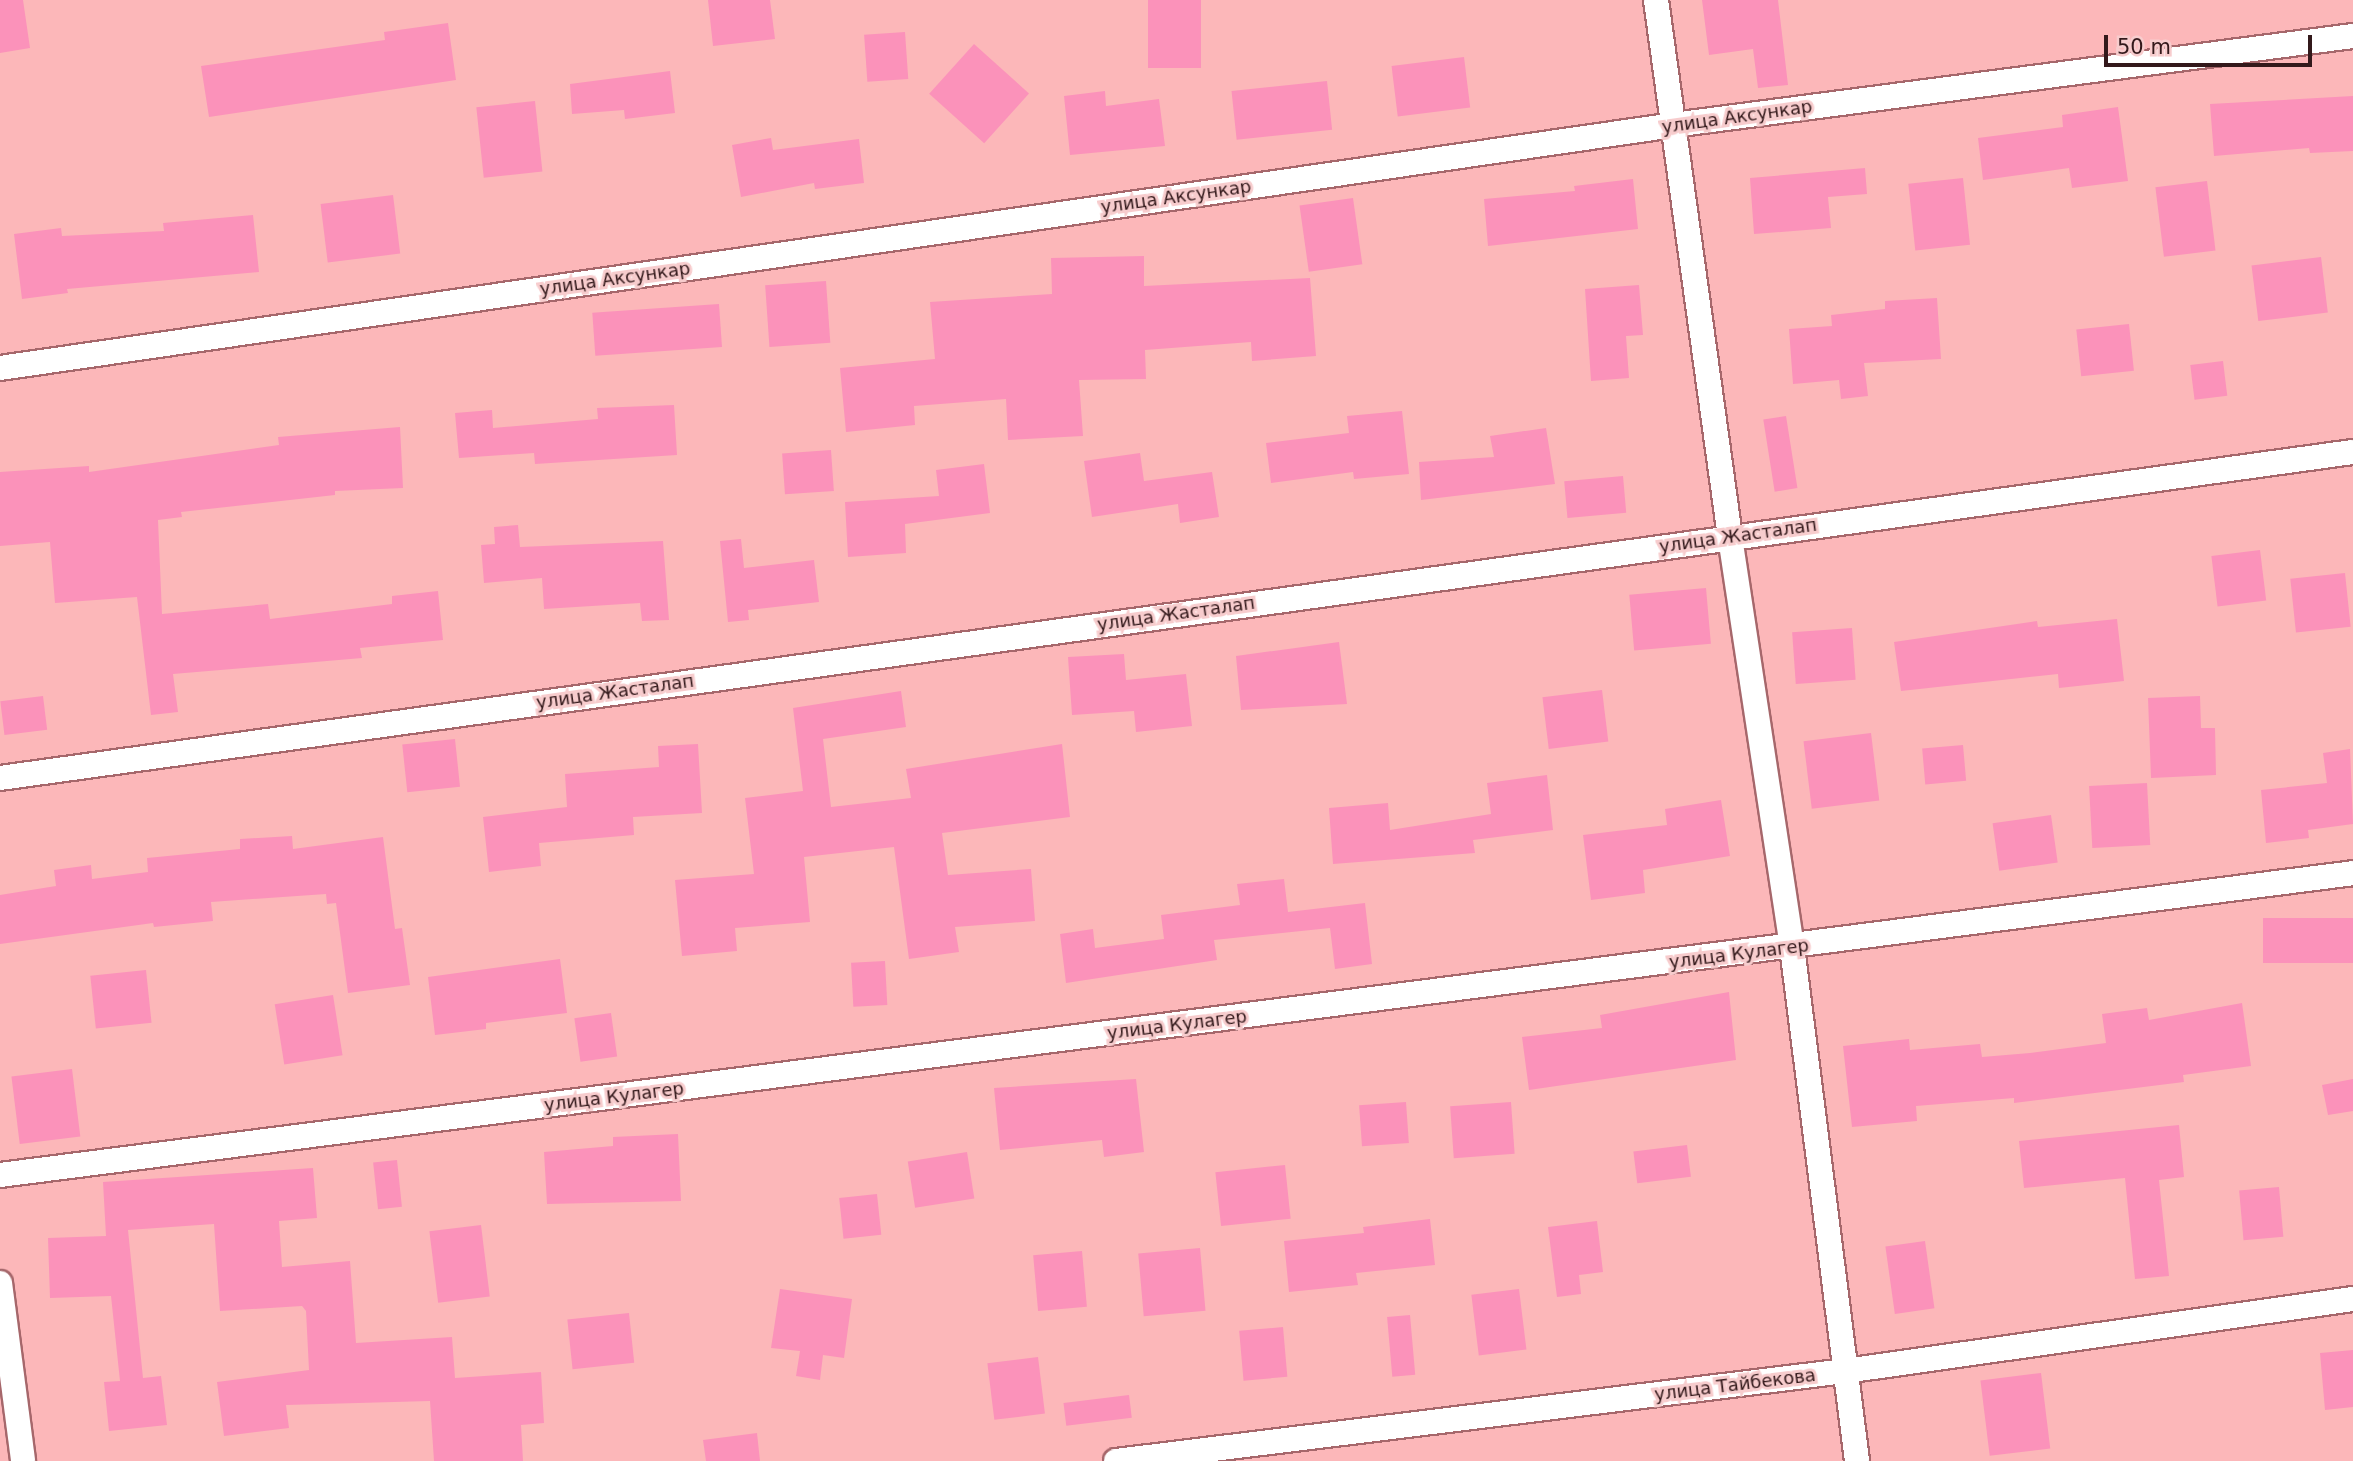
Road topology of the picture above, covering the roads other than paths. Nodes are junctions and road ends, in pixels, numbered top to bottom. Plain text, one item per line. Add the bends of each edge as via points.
1 (1656, 0) edge
2 (2353, 36) edge
3 (1673, 125) junction
4 (0, 368) edge
5 (2353, 452) edge
6 (1730, 537) junction
7 (0, 778) edge
8 (2353, 873) edge
9 (1792, 947) junction
10 (0, 1175) edge
11 (0, 1283) edge
12 (2353, 1299) edge
13 (1845, 1371) junction
14 (23, 1461) edge
15 (1116, 1461) edge
16 (1857, 1461) edge

1 - 3 street
2 - 3 street, улица Аксункар
3 - 4 street, улица Аксункар
3 - 6 street
5 - 6 street, улица Жасталап
6 - 7 street, улица Жасталап
6 - 9 street
8 - 9 street, улица Кулагер
9 - 10 street, улица Кулагер
9 - 13 street
11 - 14 street
12 - 13 street, улица Тайбекова
13 - 15 street, улица Тайбекова
13 - 16 street

